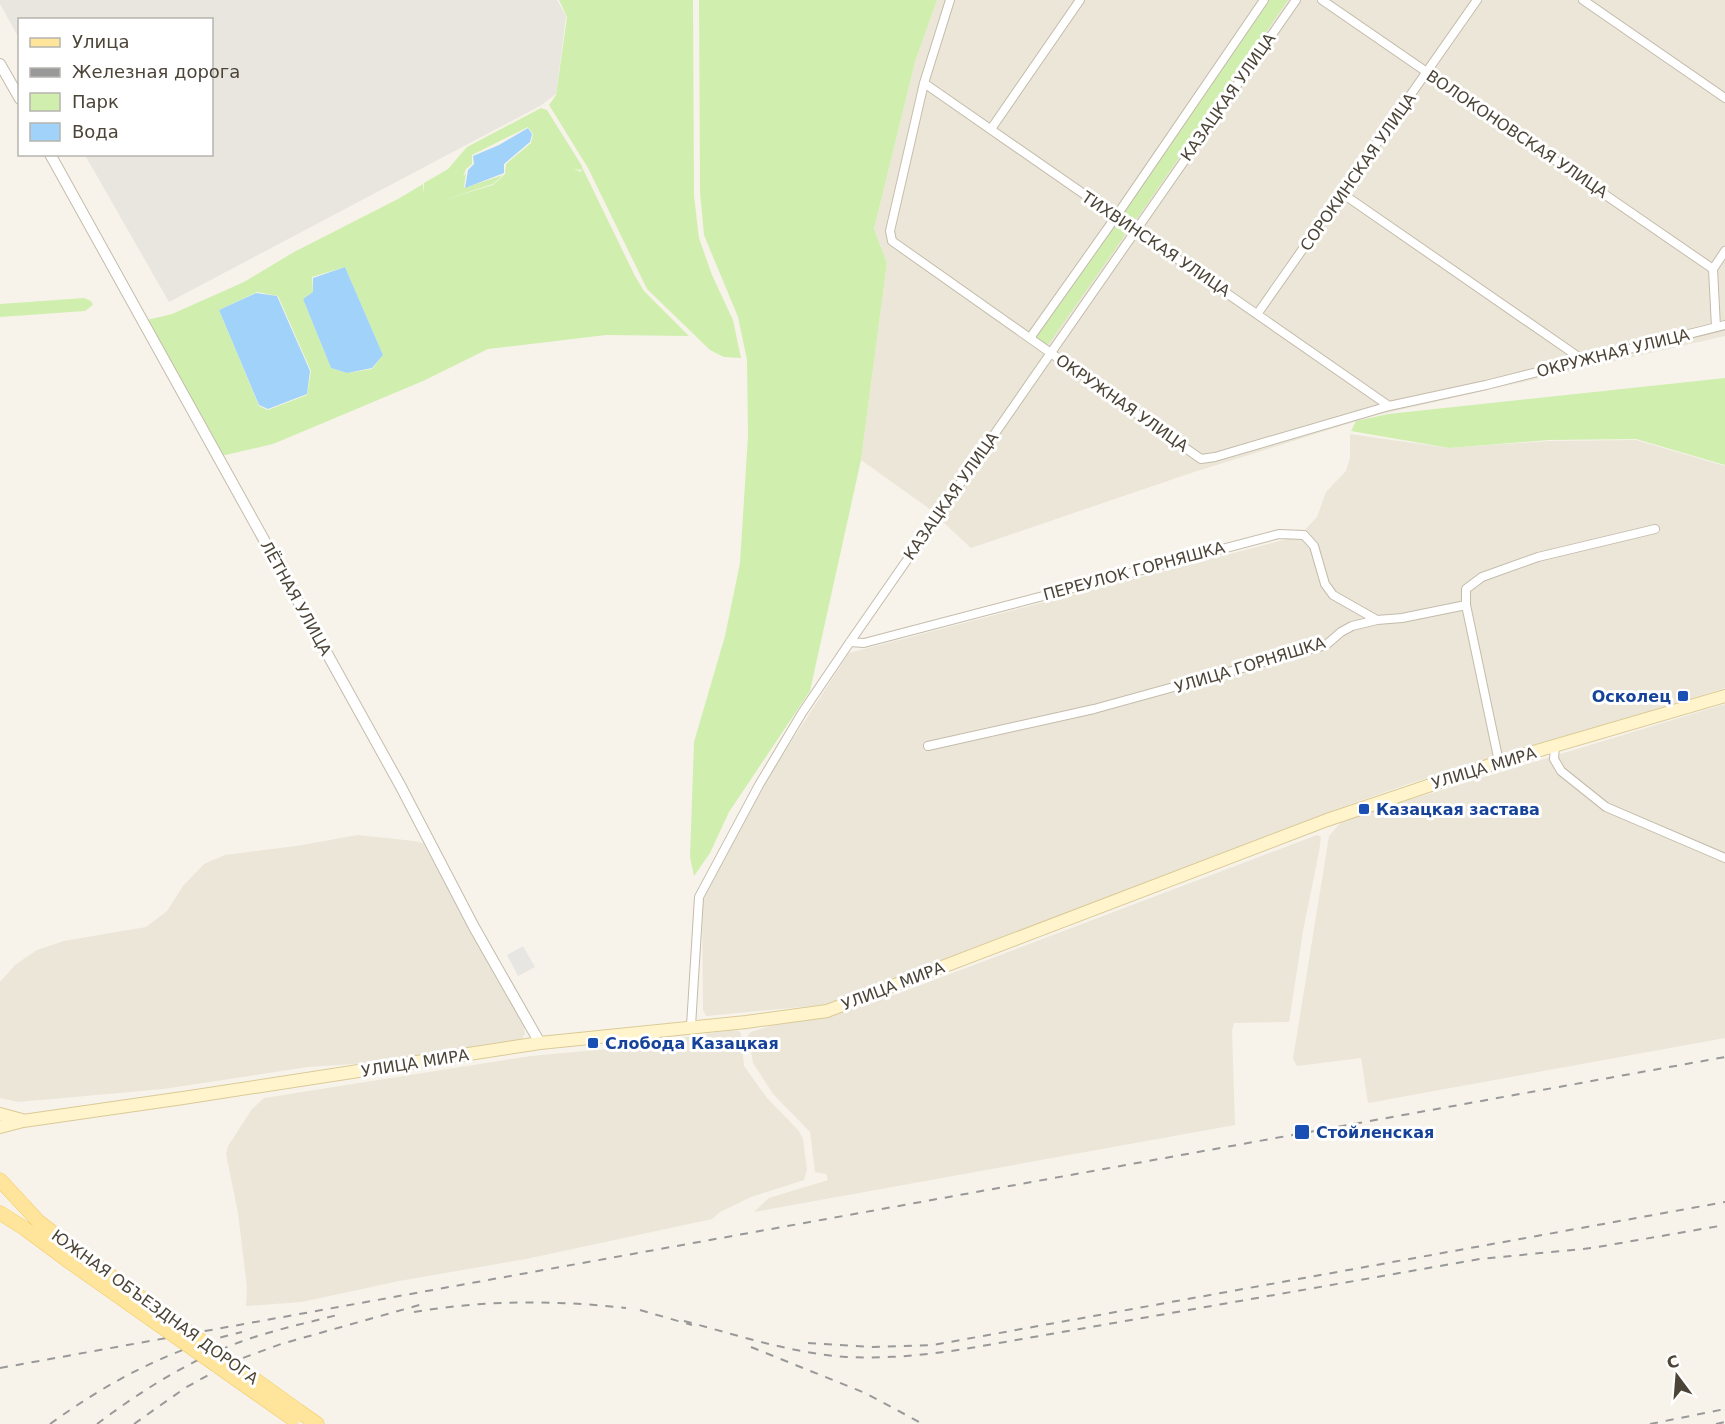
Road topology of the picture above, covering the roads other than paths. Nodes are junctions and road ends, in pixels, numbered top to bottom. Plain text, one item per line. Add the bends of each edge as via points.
1 (950, 0) edge
2 (1080, 0) edge
3 (1264, 0) edge
4 (1296, 0) edge
5 (1322, 0) edge
6 (1477, 0) edge
7 (1584, 0) edge
8 (0, 64) edge
9 (1427, 73) junction
10 (924, 84) junction
11 (18, 96) edge
12 (1725, 98) edge
13 (991, 129) junction
14 (51, 156) edge
15 (1343, 194) junction
16 (1115, 218) junction
17 (1134, 231) junction
18 (1725, 250) edge
19 (1713, 268) junction
20 (1258, 313) junction
21 (1720, 326) edge
22 (1030, 338) junction
23 (1050, 352) junction
24 (1583, 360) junction
25 (1389, 406) junction
26 (1655, 529) dead end
27 (1466, 605) junction
28 (1377, 620) junction
29 (850, 642) junction
30 (1725, 696) edge
31 (928, 746) dead end
32 (1556, 746) junction
33 (1499, 762) junction
34 (1725, 858) edge
35 (691, 1026) junction
36 (540, 1043) junction
37 (0, 1114) edge
38 (23, 1120) junction
39 (0, 1127) edge
40 (0, 1137) edge
41 (0, 1180) edge
42 (0, 1213) edge
43 (71, 1255) junction
44 (297, 1418) edge
45 (318, 1424) edge

1 - 10 street, ОКРУЖНАЯ УЛИЦА
2 - 13 street
3 - 16 street, КАЗАЦКАЯ УЛИЦА
4 - 17 street, КАЗАЦКАЯ УЛИЦА
5 - 9 street, ВОЛОКОНОВСКАЯ УЛИЦА
6 - 9 street, СОРОКИНСКАЯ УЛИЦА
7 - 12 street
8 - 11 street
9 - 15 street, СОРОКИНСКАЯ УЛИЦА
9 - 19 street, ВОЛОКОНОВСКАЯ УЛИЦА
10 - 13 street, ТИХВИНСКАЯ УЛИЦА
10 - 22 street, ОКРУЖНАЯ УЛИЦА via 890,231 892,240
13 - 16 street, ТИХВИНСКАЯ УЛИЦА
14 - 36 street, ЛЁТНАЯ УЛИЦА
15 - 20 street, СОРОКИНСКАЯ УЛИЦА
15 - 24 street
16 - 17 street, ТИХВИНСКАЯ УЛИЦА
16 - 22 street, КАЗАЦКАЯ УЛИЦА
17 - 20 street, ТИХВИНСКАЯ УЛИЦА
17 - 23 street, КАЗАЦКАЯ УЛИЦА
18 - 19 street
19 - 21 street
20 - 25 street, ТИХВИНСКАЯ УЛИЦА
21 - 24 street, ОКРУЖНАЯ УЛИЦА
22 - 23 street, ОКРУЖНАЯ УЛИЦА
23 - 25 street, ОКРУЖНАЯ УЛИЦА via 1202,459
23 - 29 street, КАЗАЦКАЯ УЛИЦА
24 - 25 street, ОКРУЖНАЯ УЛИЦА
26 - 27 street via 1548,555 1482,577 1466,589
27 - 28 street, УЛИЦА ГОРНЯШКА
27 - 33 street
28 - 29 street, ПЕРЕУЛОК ГОРНЯШКА via 1333,595 1325,584 1314,546 1304,535 1279,534 864,643
28 - 31 street, УЛИЦА ГОРНЯШКА via 1352,626 1326,645 1094,709
29 - 35 street, КАЗАЦКАЯ УЛИЦА via 759,784 699,897
30 - 32 main road, УЛИЦА МИРА
32 - 33 main road, УЛИЦА МИРА
32 - 34 street via 1554,759 1561,771 1606,807
33 - 35 main road, УЛИЦА МИРА via 1327,820 827,1011
35 - 36 main road, УЛИЦА МИРА
36 - 38 main road, УЛИЦА МИРА
37 - 38 main road, УЛИЦА МИРА
38 - 39 main road, УЛИЦА МИРА
38 - 40 main road, УЛИЦА МИРА
41 - 43 main road, ЮЖНАЯ ОБЪЕЗДНАЯ ДОРОГА
42 - 43 main road, ЮЖНАЯ ОБЪЕЗДНАЯ ДОРОГА
43 - 44 main road, ЮЖНАЯ ОБЪЕЗДНАЯ ДОРОГА, bridge
44 - 45 main road, ЮЖНАЯ ОБЪЕЗДНАЯ ДОРОГА

